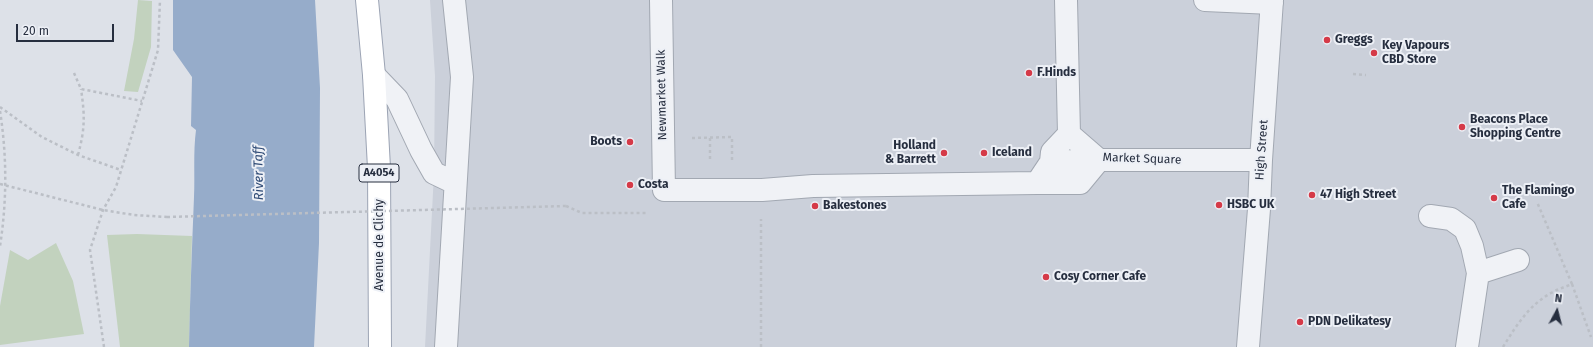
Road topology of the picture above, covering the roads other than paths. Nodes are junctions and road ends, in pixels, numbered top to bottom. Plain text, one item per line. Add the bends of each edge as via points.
1 (367, 0) edge
2 (454, 0) edge
3 (661, 0) edge
4 (1066, 0) edge
5 (1205, 0) edge
6 (1272, 2) edge
7 (374, 76) junction
8 (1069, 134) junction
9 (1100, 160) junction
10 (1261, 160) junction
11 (1051, 162) junction
12 (456, 183) junction
13 (1037, 183) junction
14 (1430, 216) dead end
15 (1518, 260) dead end
16 (1478, 273) junction
17 (380, 347) edge
18 (446, 347) edge
19 (1248, 347) edge
20 (1467, 347) edge

1 - 7 main road, Avenue de Clichy / A4054
2 - 12 street via 462,77
3 - 13 street, Newmarket Walk via 664,190
4 - 8 street
5 - 6 street
6 - 10 street, High Street
7 - 12 street via 398,99 434,173
7 - 17 main road, Avenue de Clichy / A4054 via 379,168
8 - 9 street, Market Square
8 - 11 street via 1052,152
9 - 10 street, Market Square
9 - 11 street
9 - 13 street via 1080,183
10 - 19 street, High Street
11 - 13 street
12 - 18 street
14 - 16 street via 1451,219 1465,229
15 - 16 street
16 - 20 street

